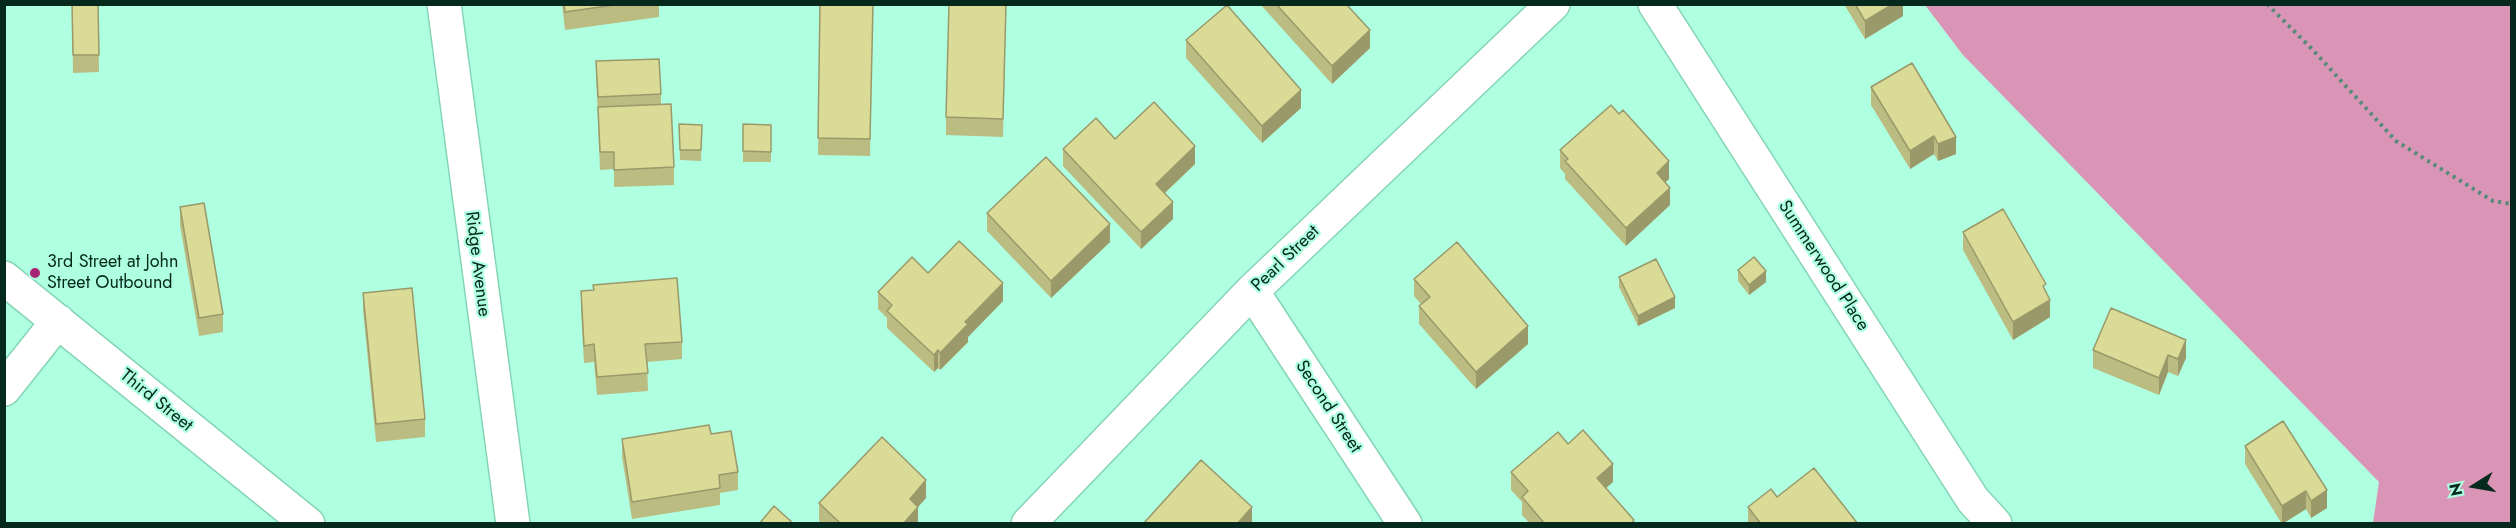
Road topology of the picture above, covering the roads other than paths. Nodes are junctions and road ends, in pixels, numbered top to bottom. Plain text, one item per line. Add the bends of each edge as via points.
1 (444, 4) edge
2 (1553, 4) edge
3 (1655, 4) edge
4 (4, 278) edge
5 (1252, 291) junction
6 (58, 321) junction
7 (4, 389) edge
8 (308, 524) edge
9 (513, 524) edge
10 (1028, 524) edge
11 (1405, 524) edge
12 (1995, 524) edge

1 - 9 street, Ridge Avenue
2 - 5 street, Pearl Street
3 - 12 street, Summerwood Place via 1973,500
4 - 6 street, Third Street
5 - 10 street, Pearl Street
5 - 11 street, Second Street
6 - 7 street
6 - 8 street, Third Street

